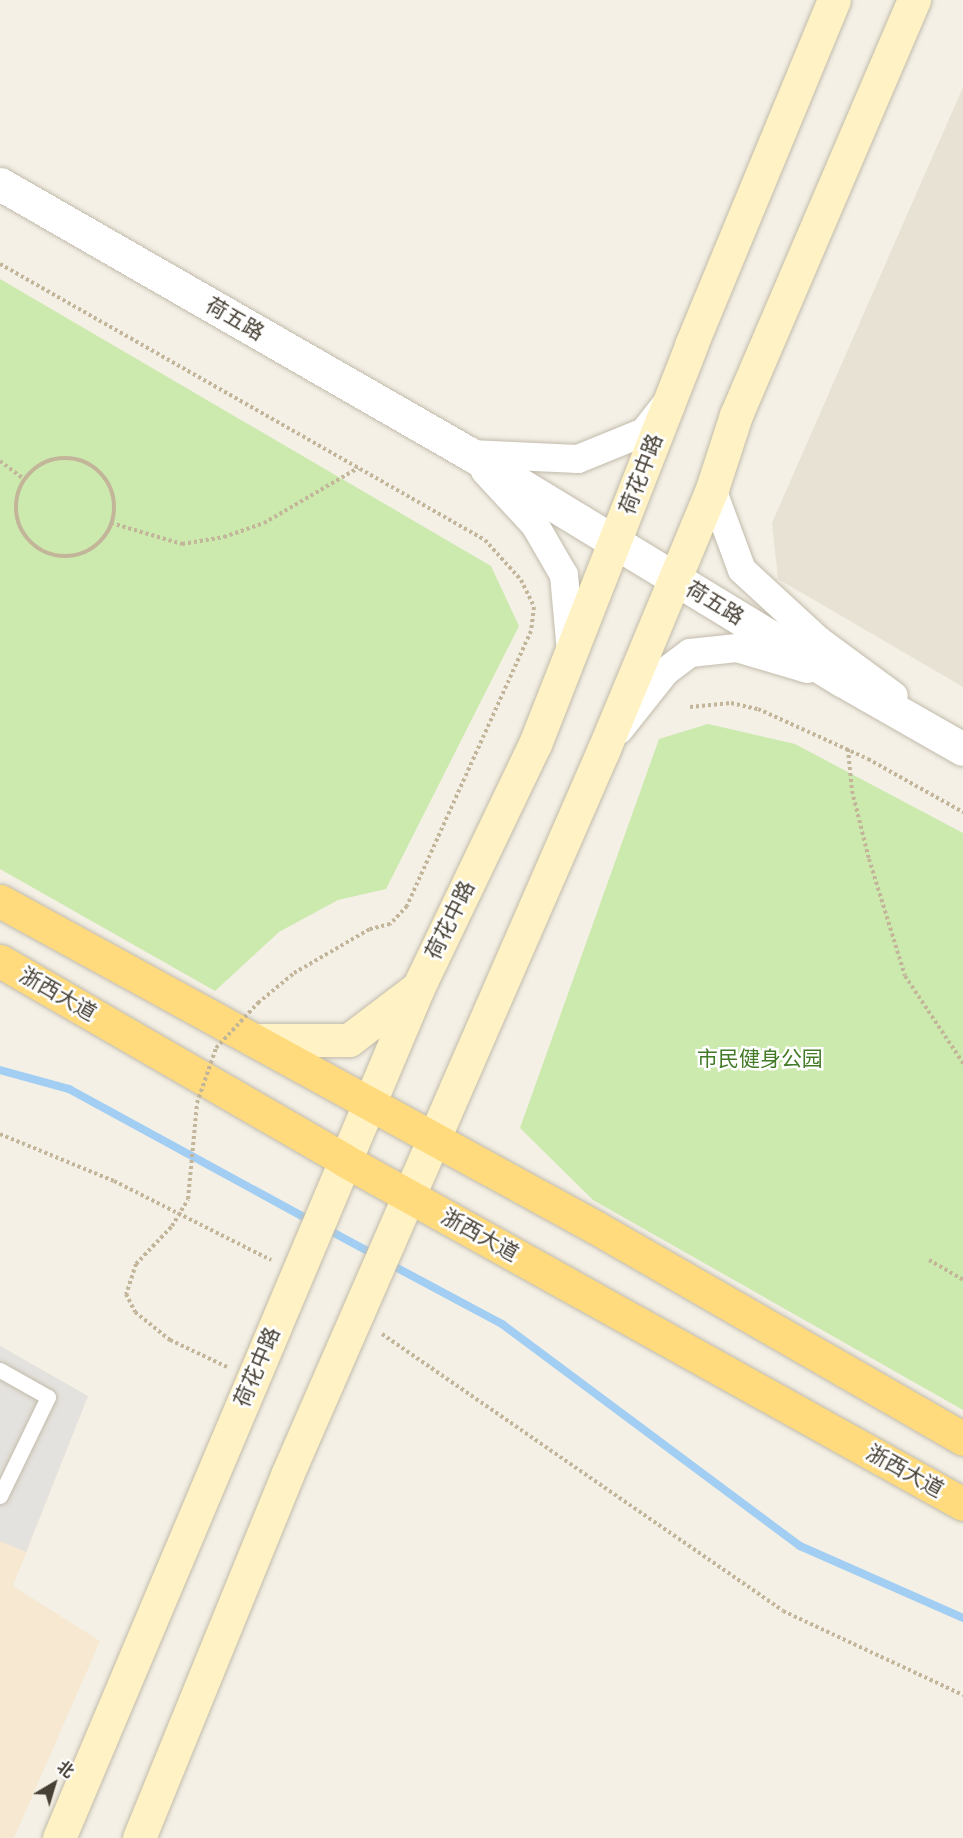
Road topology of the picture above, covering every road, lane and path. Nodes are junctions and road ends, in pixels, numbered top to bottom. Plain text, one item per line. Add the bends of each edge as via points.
1 (834, 0) edge
2 (914, 0) edge
3 (0, 184) edge
4 (0, 264) edge
5 (671, 397) junction
6 (470, 454) junction
7 (0, 461) edge
8 (358, 468) junction
9 (25, 480) junction
10 (712, 489) junction
11 (111, 523) junction
12 (615, 542) junction
13 (675, 579) junction
14 (571, 657) junction
15 (842, 681) junction
16 (690, 707) dead end
17 (960, 748) edge
18 (848, 749) junction
19 (603, 751) junction
20 (963, 812) edge
21 (0, 901) edge
22 (0, 961) edge
23 (418, 988) junction
24 (254, 1040) junction
25 (963, 1063) edge
26 (369, 1103) junction
27 (0, 1134) edge
28 (435, 1140) junction
29 (345, 1161) junction
30 (411, 1196) junction
31 (929, 1260) dead end
32 (299, 1268) junction
33 (963, 1280) edge
34 (362, 1309) junction
35 (0, 1370) edge
36 (233, 1370) dead end
37 (963, 1439) edge
38 (0, 1496) edge
39 (963, 1504) edge
40 (963, 1695) edge
41 (59, 1838) edge
42 (139, 1838) edge

1 - 5 main road, 荷花中路
2 - 10 main road via 736,415
3 - 6 street, 荷五路
4 - 8 path
5 - 6 street via 644,432 578,459
5 - 12 main road, 荷花中路
6 - 12 street, 荷五路
6 - 14 street, 荷五路 via 535,525 564,575
7 - 9 path
8 - 11 path via 264,523 224,537 182,544
8 - 36 path, bridge via 485,540 520,580 534,607 531,631 407,906 390,924 370,928 294,973 258,1003 216,1048 197,1103 188,1199 172,1226 136,1264 126,1294 135,1312 171,1340
9 - 11 path via 44,462 60,458 91,465 112,491
9 - 11 path via 16,501 17,516 23,531 46,552 62,555 85,551 104,537
10 - 13 main road
10 - 17 street via 742,570 771,601
12 - 13 street, 荷五路
12 - 14 main road, 荷花中路
13 - 15 street, 荷五路
13 - 19 main road
14 - 23 main road, 荷花中路 via 535,744
15 - 17 street, 荷五路
15 - 19 street via 737,648 690,653 666,671
16 - 18 path via 731,703 758,709
18 - 20 path
18 - 25 path via 852,791 869,859 905,976
19 - 28 main road
21 - 24 highway
22 - 29 highway, 浙西大道
23 - 24 main road via 349,1040
23 - 26 main road, 荷花中路
24 - 26 highway
26 - 28 highway
26 - 29 main road, 荷花中路
27 - 32 path via 203,1223 277,1263
28 - 30 main road
28 - 37 highway
29 - 30 highway, 浙西大道
29 - 32 main road, 荷花中路
30 - 34 main road
30 - 39 highway, 浙西大道
31 - 33 path
32 - 41 main road, 荷花中路
34 - 40 path via 783,1611
34 - 42 main road via 287,1475
35 - 38 lane via 48,1397

